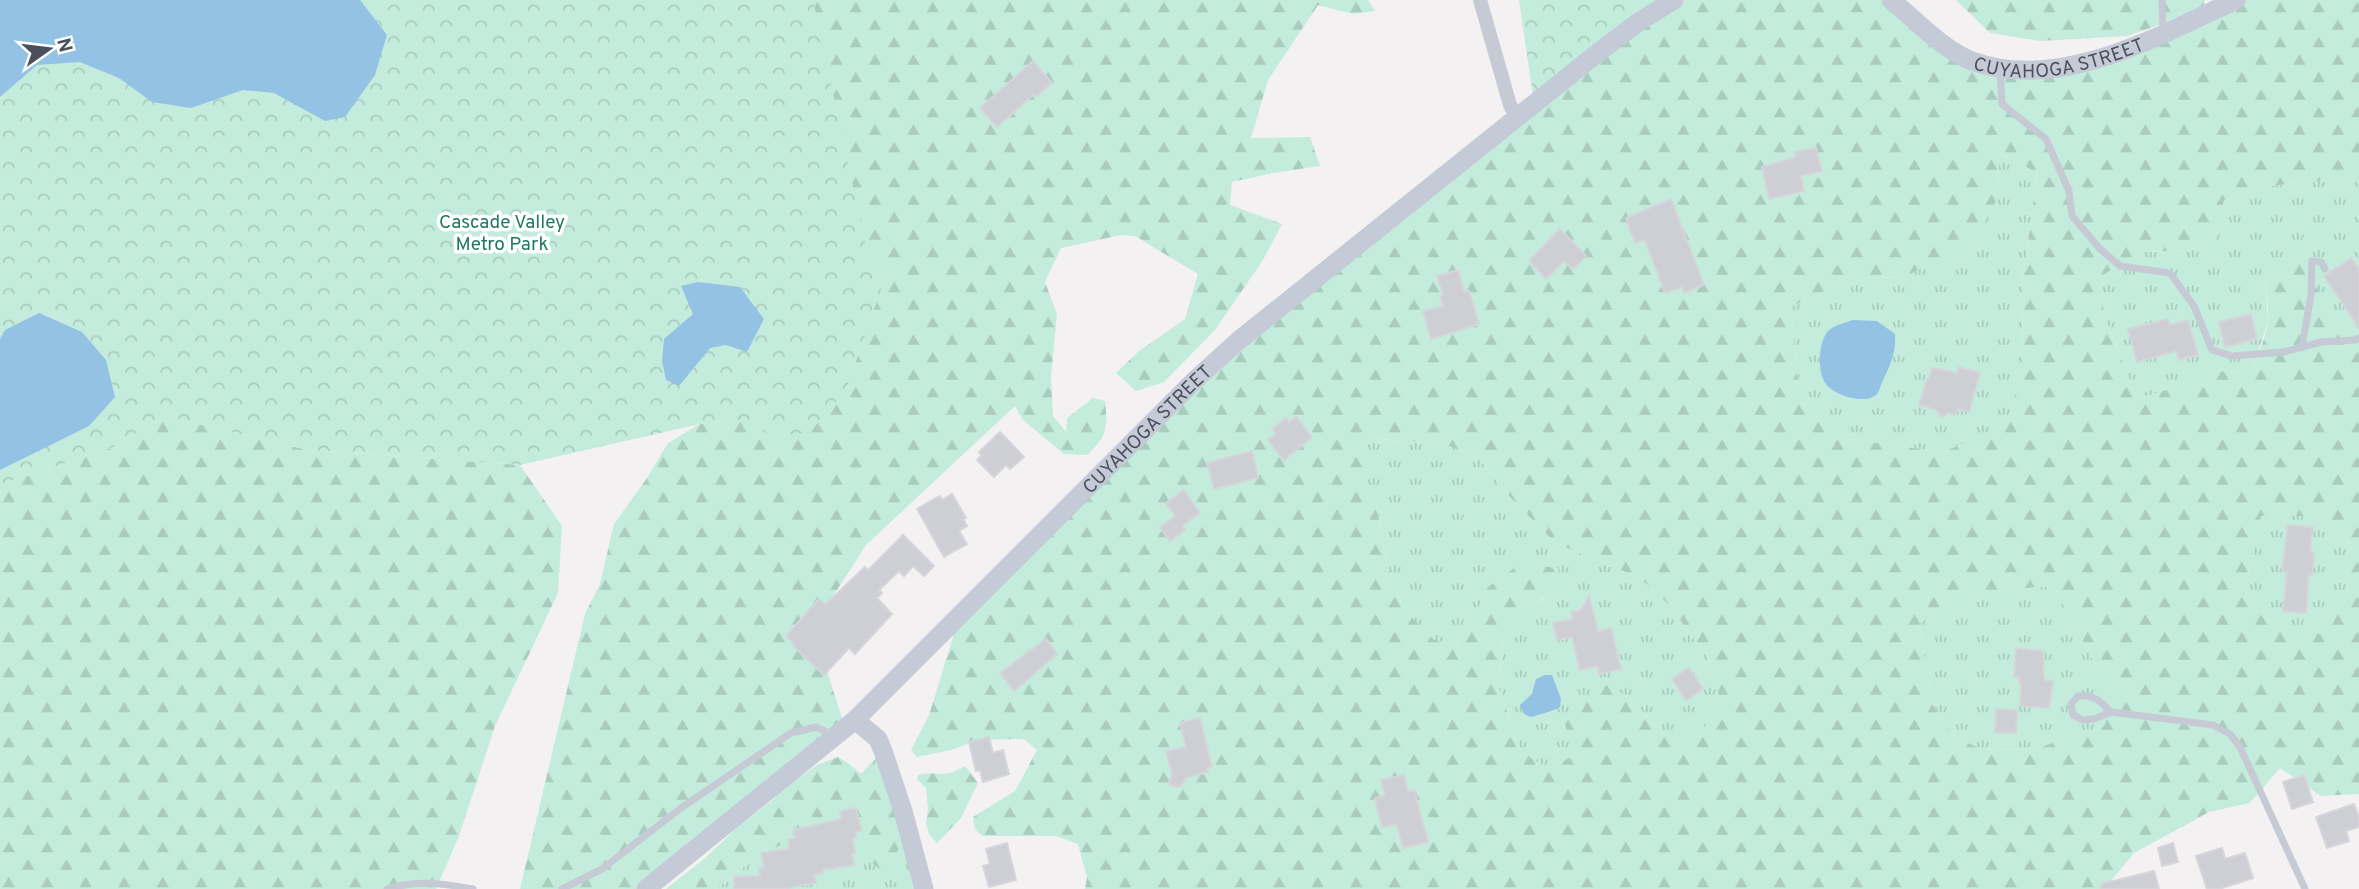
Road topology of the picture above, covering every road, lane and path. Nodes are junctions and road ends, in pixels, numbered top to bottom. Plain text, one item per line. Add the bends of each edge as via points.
1 (1480, 0) edge
2 (1674, 0) edge
3 (1891, 0) edge
4 (2162, 0) edge
5 (2236, 0) edge
6 (2164, 33) junction
7 (2000, 68) junction
8 (1516, 117) junction
9 (2325, 269) dead end
10 (2359, 338) edge
11 (2302, 347) junction
12 (2111, 712) junction
13 (855, 720) junction
14 (835, 736) junction
15 (387, 889) edge
16 (472, 889) edge
17 (562, 889) edge
18 (646, 889) edge
19 (923, 889) edge
20 (2305, 889) edge

1 - 8 street
2 - 8 street, CUYAHOGA STREET via 1637,23
3 - 7 street, CUYAHOGA STREET via 1950,48
4 - 6 lane
5 - 6 street, CUYAHOGA STREET
6 - 7 street, CUYAHOGA STREET via 2086,63 2036,71
7 - 11 lane via 2001,104 2046,139 2069,191 2072,216 2100,249 2120,266 2169,273 2194,306 2212,350 2232,356
8 - 13 street, CUYAHOGA STREET via 1195,380
9 - 11 lane via 2321,262 2312,261
10 - 11 lane
12 - 12 lane via 2089,695 2078,696 2071,704 2073,715 2083,720
12 - 20 lane via 2213,725 2230,734
13 - 14 street, CUYAHOGA STREET
13 - 19 street via 878,739 883,751
14 - 17 lane via 816,727 791,733 602,869
14 - 18 street, CUYAHOGA STREET
15 - 16 lane via 439,883

